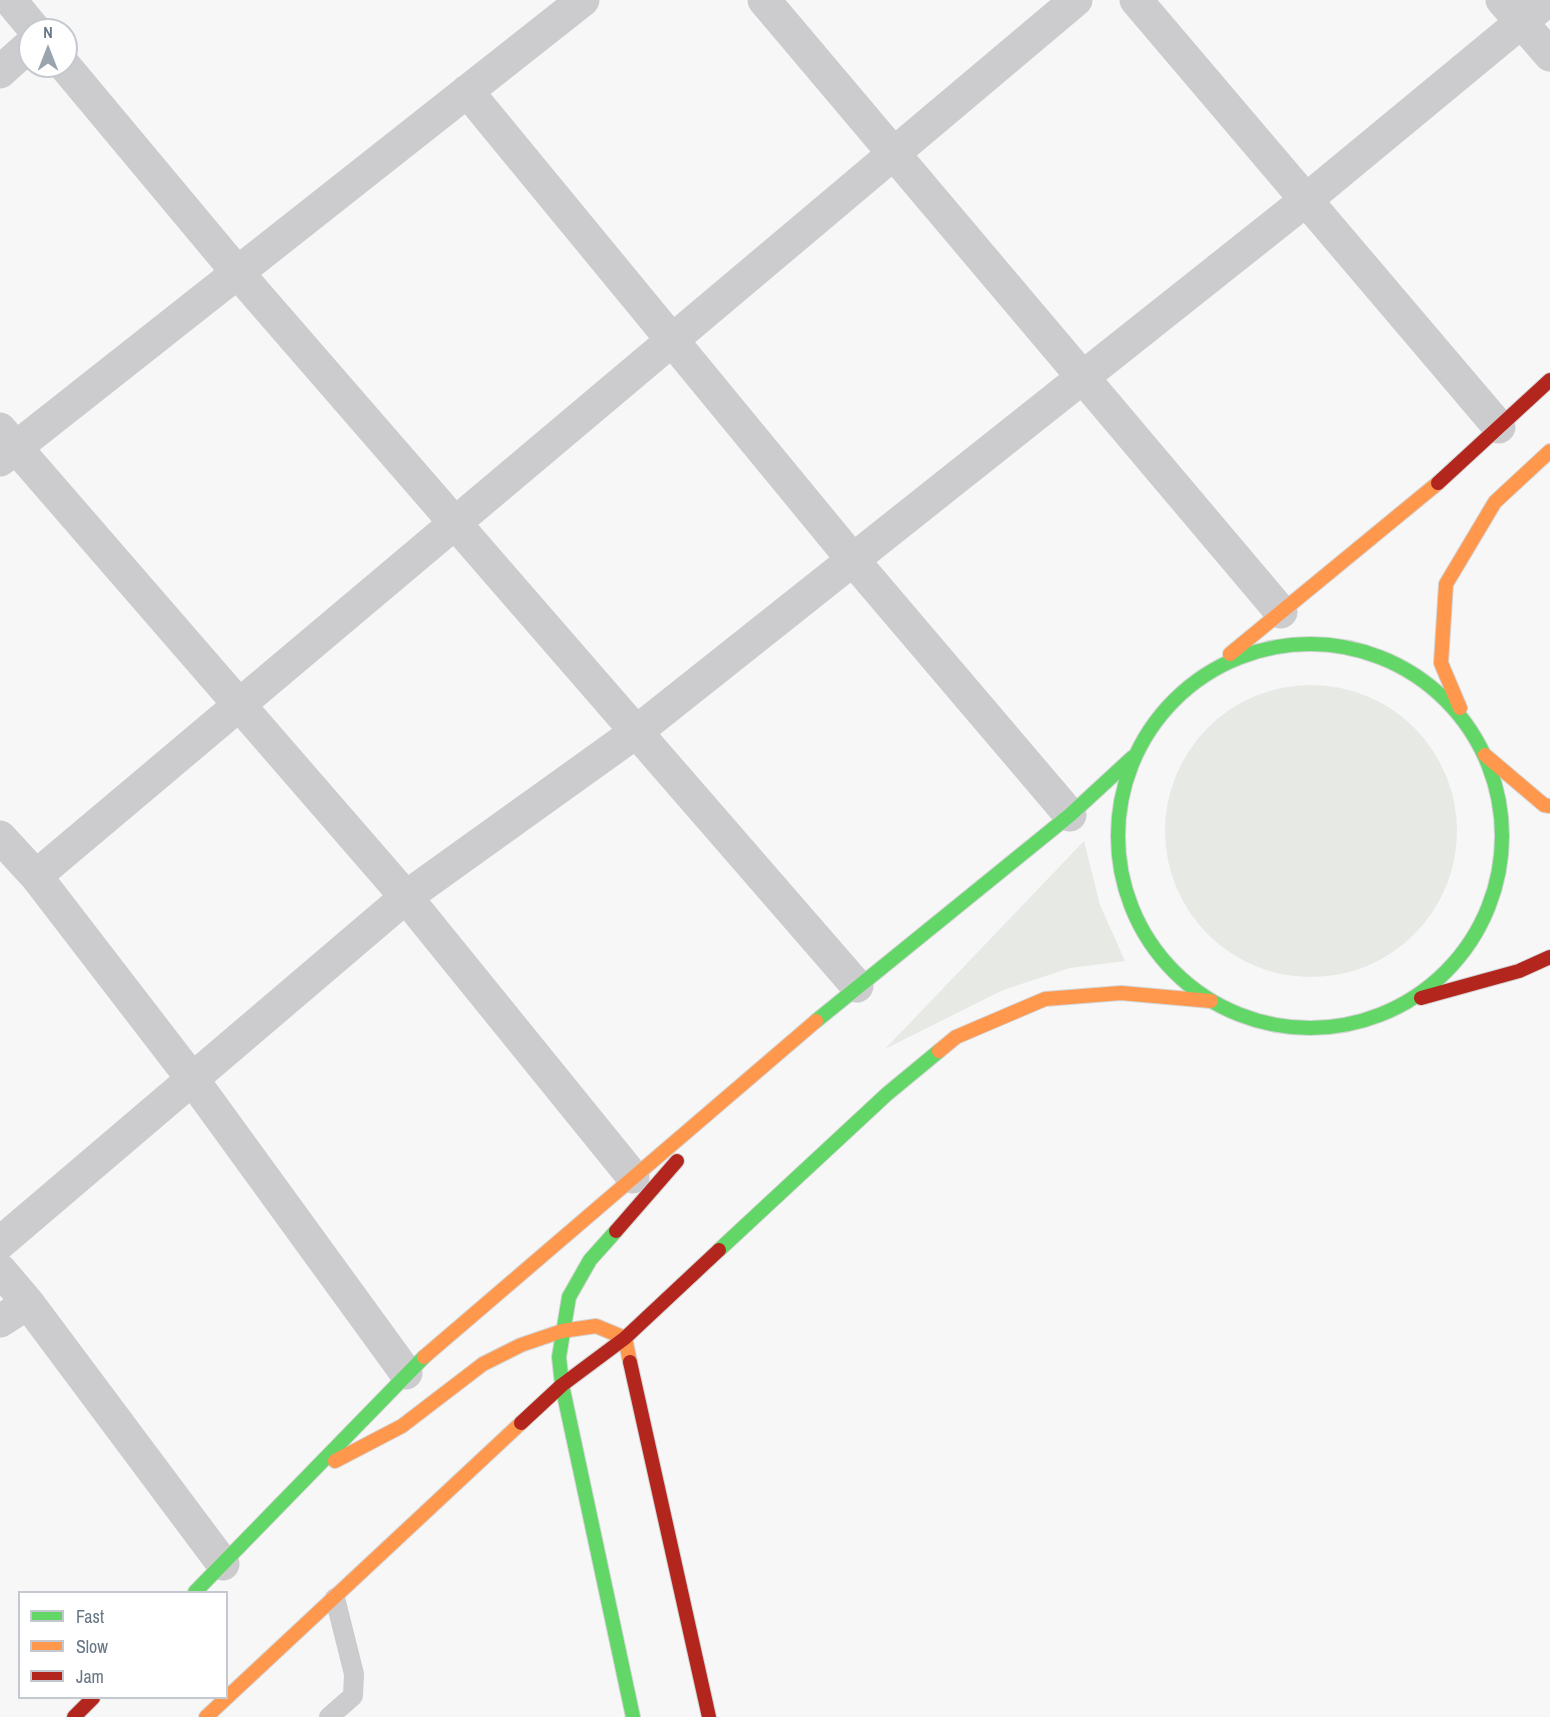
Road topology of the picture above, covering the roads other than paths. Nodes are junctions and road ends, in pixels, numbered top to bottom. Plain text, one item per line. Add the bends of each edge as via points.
1 (10, 0) edge
2 (583, 0) edge
3 (764, 0) edge
4 (1076, 0) edge
5 (1136, 0) edge
6 (1548, 0) edge
7 (1512, 11) edge
8 (25, 18) edge
9 (1550, 55) edge
10 (18, 56) edge
11 (0, 72) edge
12 (75, 78) edge
13 (467, 91) junction
14 (894, 153) junction
15 (1306, 200) junction
16 (237, 272) junction
17 (672, 340) junction
18 (1082, 377) junction
19 (1550, 380) edge
20 (1499, 427) junction
21 (5, 445) edge
22 (1550, 451) edge
23 (455, 523) junction
24 (853, 560) junction
25 (1281, 612) junction
26 (1207, 673) junction
27 (238, 705) junction
28 (1465, 721) junction
29 (636, 732) junction
30 (1485, 755) junction
31 (1133, 757) junction
32 (1550, 806) edge
33 (1070, 815) junction
34 (0, 837) edge
35 (36, 876) junction
36 (406, 897) junction
37 (1550, 957) edge
38 (856, 986) junction
39 (1211, 1001) junction
40 (1408, 1002) junction
41 (756, 1072) junction
42 (193, 1080) junction
43 (633, 1177) junction
44 (0, 1243) edge
45 (0, 1270) edge
46 (28, 1303) junction
47 (0, 1321) edge
48 (562, 1331) junction
49 (625, 1338) junction
50 (406, 1373) junction
51 (562, 1385) junction
52 (309, 1474) junction
53 (223, 1563) junction
54 (197, 1591) edge
55 (335, 1598) junction
56 (228, 1697) edge
57 (92, 1699) edge
58 (226, 1699) edge
59 (74, 1717) edge
60 (206, 1717) edge
61 (330, 1717) edge
62 (633, 1717) edge
63 (709, 1717) edge

1 - 8 street
2 - 13 street
3 - 14 street
4 - 14 street
5 - 15 street
6 - 7 street
7 - 9 street
7 - 15 street
10 - 11 street
12 - 16 street
13 - 16 street
13 - 17 street
14 - 17 street
14 - 18 street
15 - 18 street
15 - 20 street
16 - 21 street
16 - 23 street
17 - 23 street
17 - 24 street
18 - 24 street
18 - 25 street
19 - 20 main road
20 - 25 main road via 1445,478
21 - 27 street
22 - 28 main road via 1495,502 1446,584 1442,663
23 - 27 street
23 - 29 street
24 - 29 street
24 - 33 street
25 - 26 main road
26 - 28 main road via 1260,650 1316,644 1373,654 1424,681
26 - 31 main road via 1164,709
27 - 35 street
27 - 36 street
28 - 30 main road
29 - 36 street
29 - 38 street
30 - 32 main road
30 - 40 main road via 1501,809 1501,866 1484,920 1452,967
31 - 33 main road
31 - 39 main road via 1118,811 1119,867 1136,920 1167,966
33 - 38 main road
34 - 35 street
35 - 42 street
36 - 42 street
36 - 43 street
37 - 40 main road via 1519,971
38 - 41 main road
39 - 40 main road via 1258,1021 1310,1028 1360,1022
39 - 49 main road via 1121,993 1045,999 956,1037 887,1094
41 - 43 main road
41 - 48 main road via 590,1260 569,1297
42 - 44 street
42 - 50 street
43 - 50 main road
45 - 46 street
46 - 47 street
46 - 53 street
48 - 49 main road via 596,1326
48 - 51 main road
48 - 52 main road via 483,1364 402,1426
49 - 51 main road
49 - 63 main road
50 - 52 main road
51 - 55 main road
51 - 62 main road
52 - 53 main road
53 - 54 main road
55 - 56 main road
55 - 61 lane via 354,1674 353,1696
57 - 59 main road
58 - 60 main road

